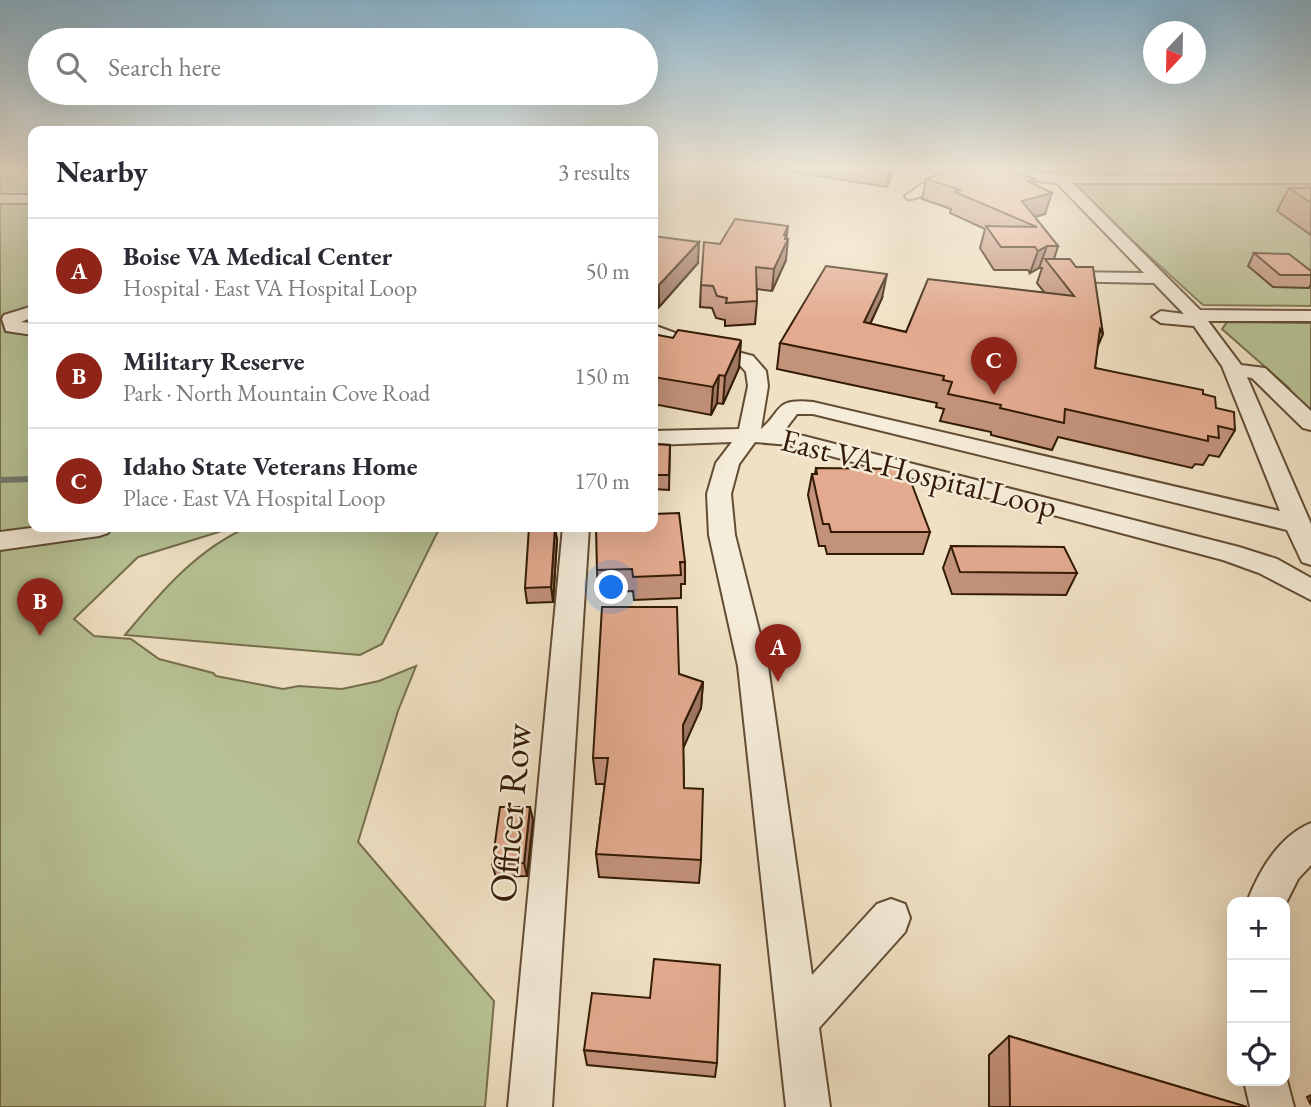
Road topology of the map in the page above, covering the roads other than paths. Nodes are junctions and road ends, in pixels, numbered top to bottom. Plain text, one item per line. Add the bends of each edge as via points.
1 (1102, 221) edge
2 (1039, 276) dead end
3 (1158, 278) junction
4 (28, 313) edge
5 (1311, 316) edge
6 (1161, 317) dead end
7 (1197, 318) junction
8 (28, 328) edge
9 (658, 333) edge
10 (1234, 370) junction
11 (1311, 423) edge
12 (760, 436) junction
13 (658, 438) edge
14 (1298, 524) junction
15 (64, 532) edge
16 (576, 532) edge
17 (0, 541) edge
18 (1311, 556) edge
19 (1308, 582) edge
20 (1311, 840) edge
21 (1269, 897) edge
22 (891, 918) dead end
23 (797, 1022) junction
24 (1267, 1086) edge
25 (530, 1107) edge
26 (808, 1107) edge
27 (1272, 1107) edge

1 - 3 street
2 - 3 street
3 - 7 street
4 - 8 street via 11,319 13,327
5 - 7 street
6 - 7 street
7 - 10 street
9 - 12 street via 752,365 758,386
10 - 11 street via 1258,372
10 - 14 street
12 - 13 street
12 - 14 street via 786,410 813,408
12 - 19 street, East VA Hospital Loop via 790,438 1200,544
12 - 23 street, East VA Hospital Loop via 728,463 719,494 722,535 753,666
14 - 18 street
15 - 17 street
16 - 25 street, Officer Row
20 - 21 street via 1285,866
22 - 23 street
23 - 26 street, East VA Hospital Loop
24 - 27 street

